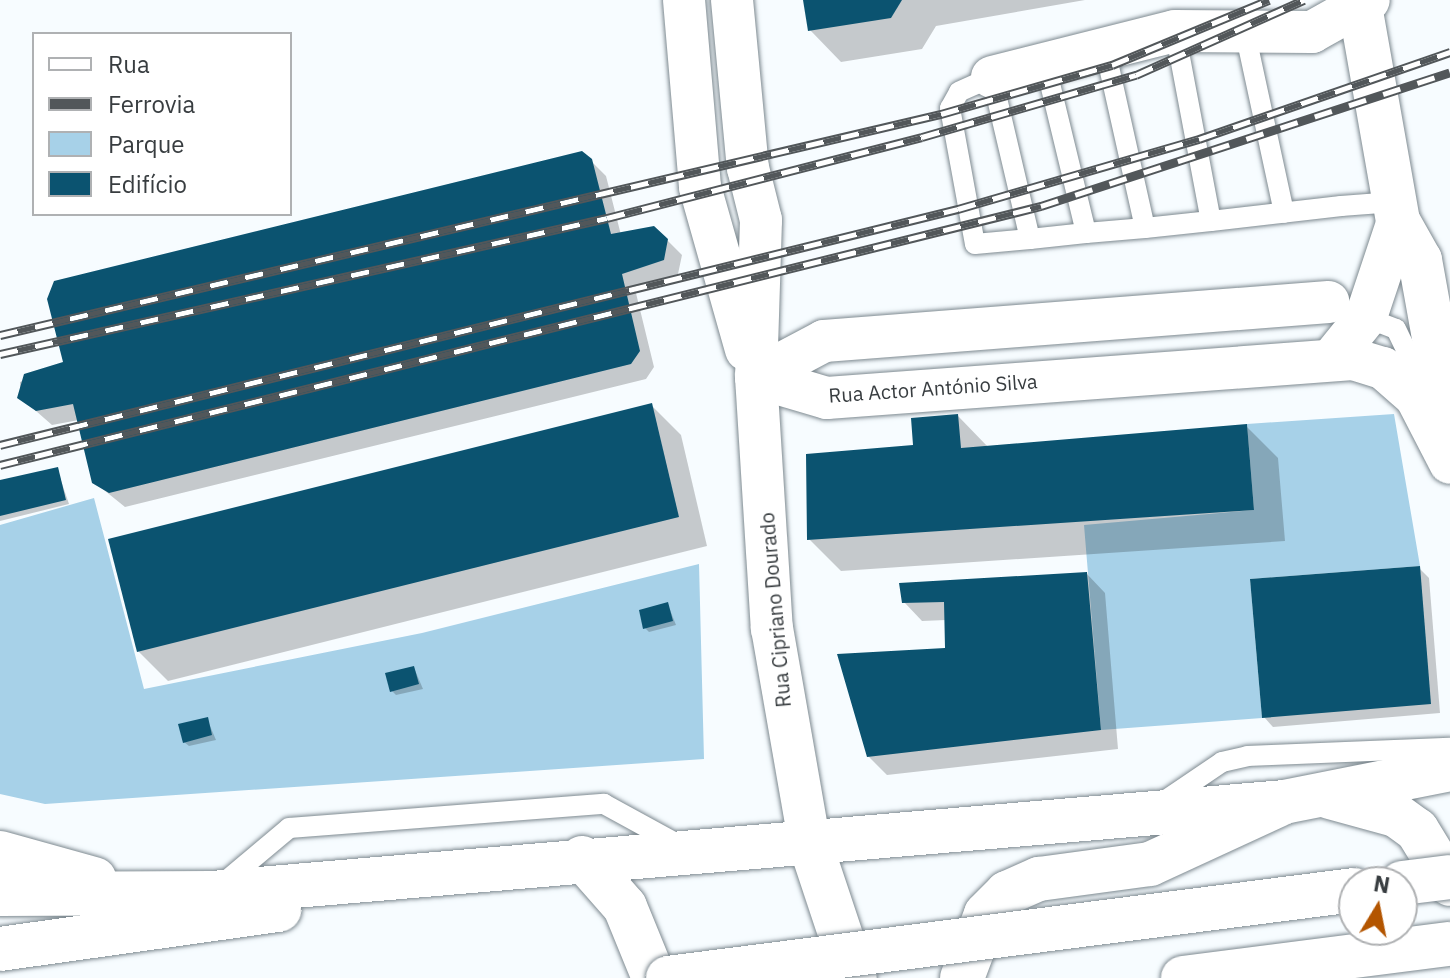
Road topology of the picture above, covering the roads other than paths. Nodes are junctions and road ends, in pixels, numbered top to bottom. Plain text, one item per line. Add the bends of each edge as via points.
1 (684, 0) edge
2 (732, 0) edge
3 (1362, 2) edge
4 (1175, 31) junction
5 (1245, 32) junction
6 (1105, 49) junction
7 (1045, 63) junction
8 (992, 77) junction
9 (1396, 211) junction
10 (1284, 213) junction
11 (1211, 221) junction
12 (1145, 228) junction
13 (1086, 233) junction
14 (1030, 239) junction
15 (1328, 302) joint
16 (1366, 317) junction
17 (1332, 359) junction
18 (756, 377) junction
19 (1450, 427) edge
20 (1450, 457) edge
21 (1450, 463) edge
22 (1450, 748) edge
23 (1450, 769) edge
24 (1330, 797) junction
25 (1284, 802) junction
26 (1148, 813) junction
27 (809, 840) junction
28 (686, 849) junction
29 (0, 853) edge
30 (582, 858) junction
31 (405, 876) junction
32 (1450, 877) edge
33 (1418, 881) edge
34 (1450, 884) edge
35 (1338, 892) edge
36 (212, 893) junction
37 (0, 894) edge
38 (167, 895) junction
39 (1450, 944) edge
40 (0, 949) edge
41 (654, 978) edge
42 (668, 978) edge
43 (855, 978) edge
44 (962, 978) edge
45 (1183, 978) edge

1 - 18 street, Rua Cipriano Dourado via 700,187
2 - 18 street, Rua Cipriano Dourado via 748,168 761,220
3 - 5 street via 1312,32
3 - 9 main road
4 - 5 street
4 - 6 street
4 - 11 lane
5 - 10 lane
6 - 7 street
6 - 12 lane
7 - 8 street
7 - 13 lane
8 - 14 lane
8 - 14 lane via 959,92 950,108 975,244
9 - 10 lane
9 - 16 street
9 - 19 main road via 1420,260
10 - 11 lane
11 - 12 lane
12 - 13 lane
13 - 14 lane
15 - 16 lane
15 - 18 street via 824,341
16 - 17 street
16 - 20 lane via 1396,329
17 - 18 street, Rua Actor António Silva via 827,398
17 - 21 street, Rua Actor António Silva via 1370,363 1395,376 1427,412
18 - 27 street, Rua Cipriano Dourado via 772,628
22 - 26 lane via 1247,756 1206,771
23 - 24 main road
24 - 25 main road
24 - 34 main road via 1396,815 1417,830
25 - 26 main road
25 - 44 main road via 1150,864 1039,879 1007,893 980,925
26 - 27 main road
27 - 28 main road
27 - 43 main road
28 - 30 main road
28 - 36 lane via 604,804 289,828
29 - 38 main road
30 - 31 main road
30 - 41 main road via 625,907
31 - 36 main road
31 - 40 main road via 241,921
32 - 33 main road, bridge
35 - 42 main road, bridge
36 - 38 main road
37 - 38 main road
39 - 45 main road

